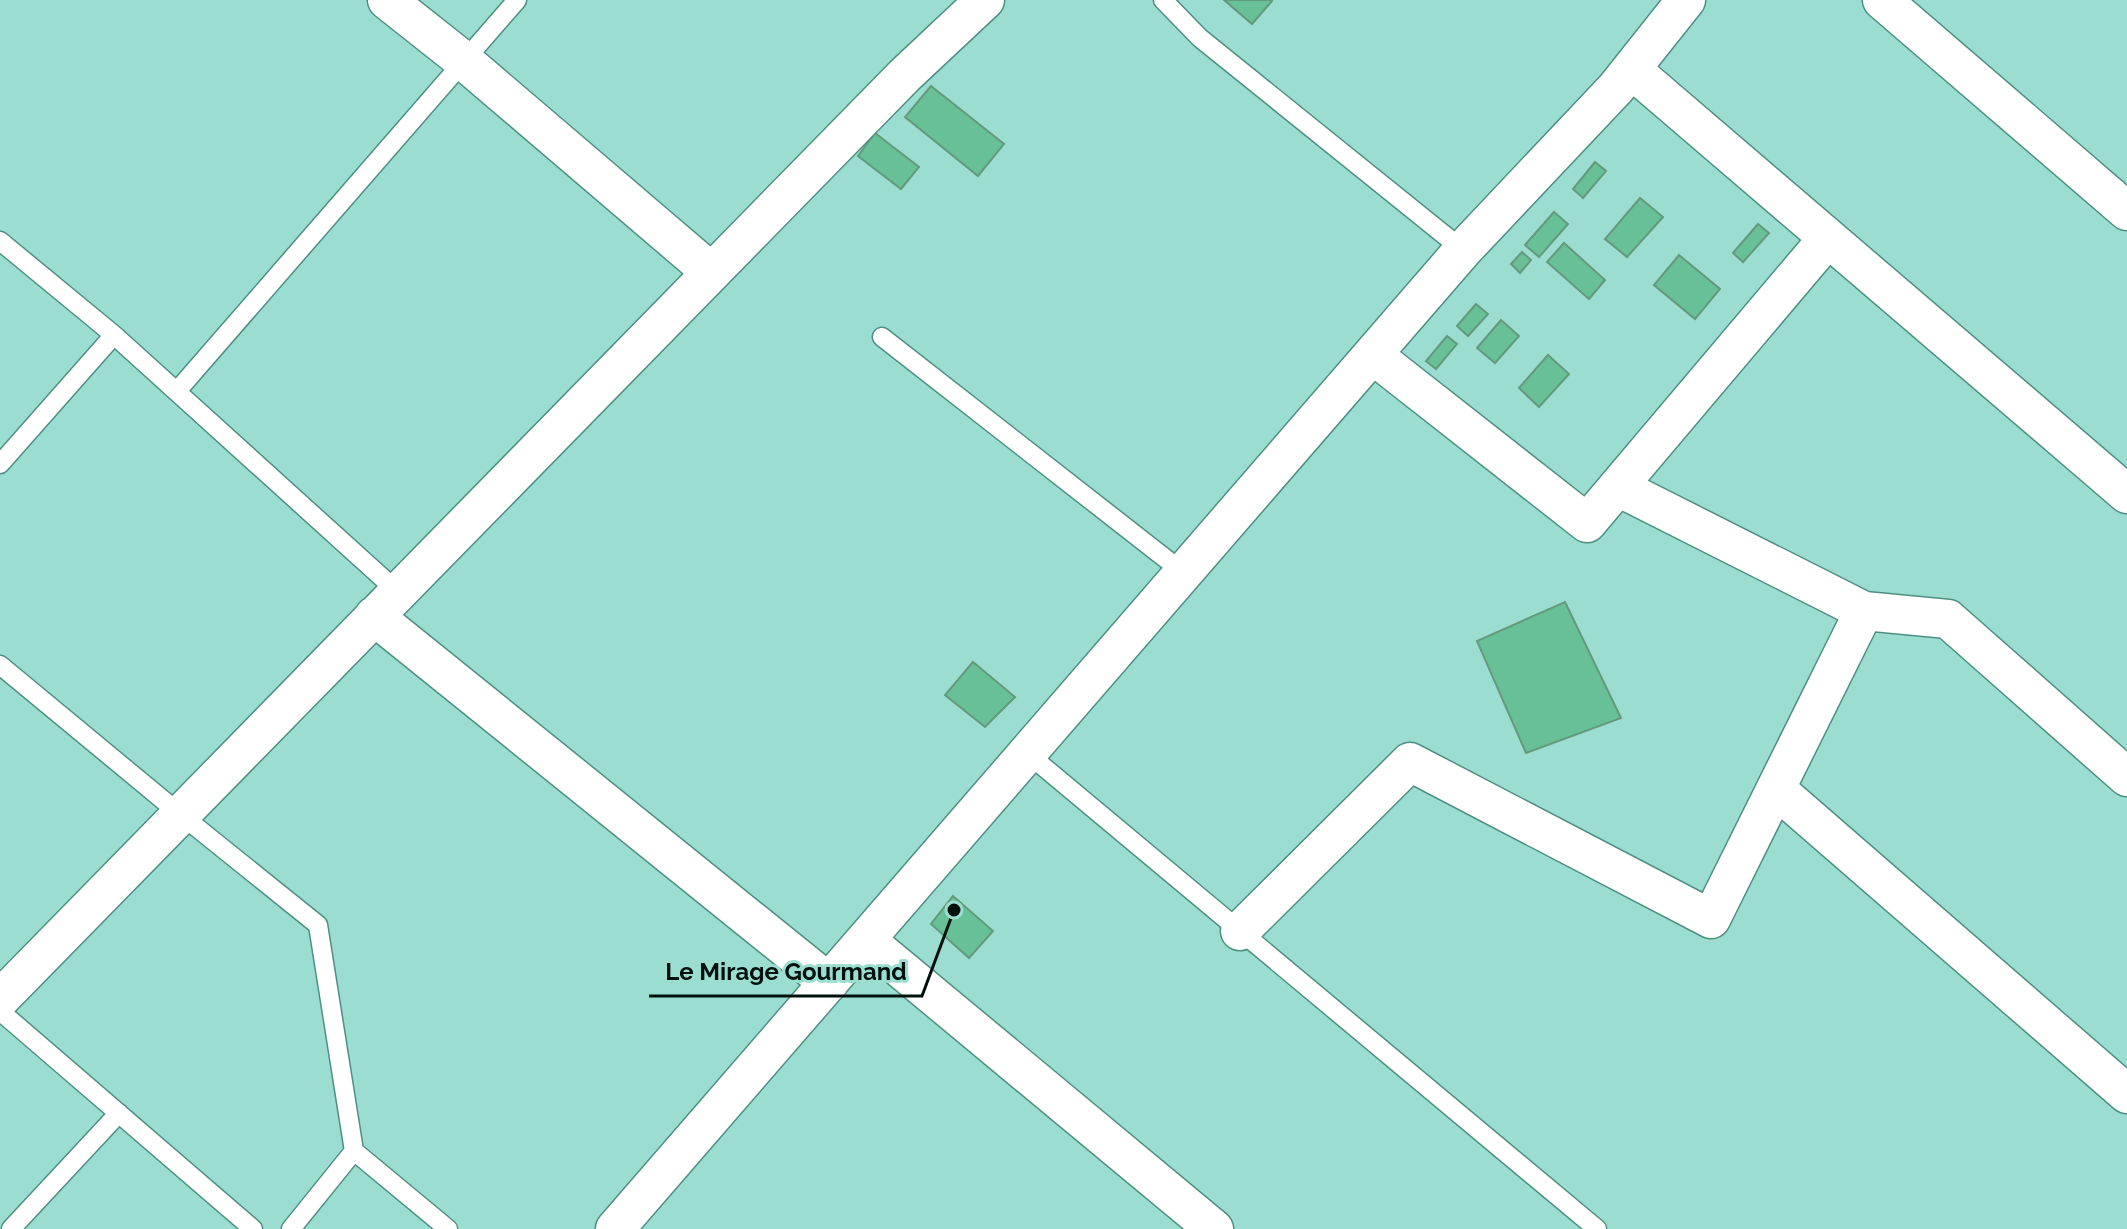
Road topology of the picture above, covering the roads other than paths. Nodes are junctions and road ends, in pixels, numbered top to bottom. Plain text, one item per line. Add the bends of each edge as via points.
1 (387, 0) edge
2 (517, 0) edge
3 (985, 0) edge
4 (1163, 0) edge
5 (1686, 0) edge
6 (1882, 0) edge
7 (464, 61) junction
8 (1631, 69) junction
9 (2124, 202) edge
10 (1828, 238) junction
11 (0, 241) edge
12 (1463, 250) junction
13 (711, 272) junction
14 (114, 335) junction
15 (882, 337) dead end
16 (1373, 355) junction
17 (177, 391) junction
18 (0, 464) edge
19 (1618, 487) junction
20 (2127, 494) edge
21 (1184, 573) junction
22 (386, 604) junction
23 (1864, 611) junction
24 (0, 665) edge
25 (1027, 753) junction
26 (2127, 777) edge
27 (1776, 789) junction
28 (180, 814) junction
29 (1240, 931) junction
30 (866, 940) junction
31 (829, 983) junction
32 (0, 999) edge
33 (0, 1011) edge
34 (2127, 1094) edge
35 (119, 1113) junction
36 (354, 1151) junction
37 (11, 1229) edge
38 (253, 1229) edge
39 (291, 1229) edge
40 (448, 1229) edge
41 (615, 1229) edge
42 (1214, 1229) edge
43 (1597, 1229) edge

1 - 7 street
2 - 7 lane
3 - 13 street
4 - 12 lane via 1200,38
5 - 8 street
6 - 9 street
7 - 13 street
7 - 17 lane
8 - 10 street
8 - 12 street
10 - 19 street
10 - 20 street
11 - 14 lane
12 - 16 street
13 - 22 street
14 - 17 lane
14 - 18 lane
15 - 21 lane
16 - 19 street via 1587,523
16 - 21 street
17 - 22 lane
19 - 23 street
21 - 25 street
22 - 28 street
22 - 31 street
23 - 26 street via 1948,619
23 - 27 street
24 - 28 lane
25 - 29 lane
25 - 30 street
27 - 29 street via 1711,919 1410,762
27 - 34 street
28 - 32 street
28 - 36 lane via 318,925
29 - 43 lane
30 - 31 street
30 - 42 street
31 - 41 street
33 - 35 lane
35 - 37 lane
35 - 38 lane
36 - 39 lane
36 - 40 lane

